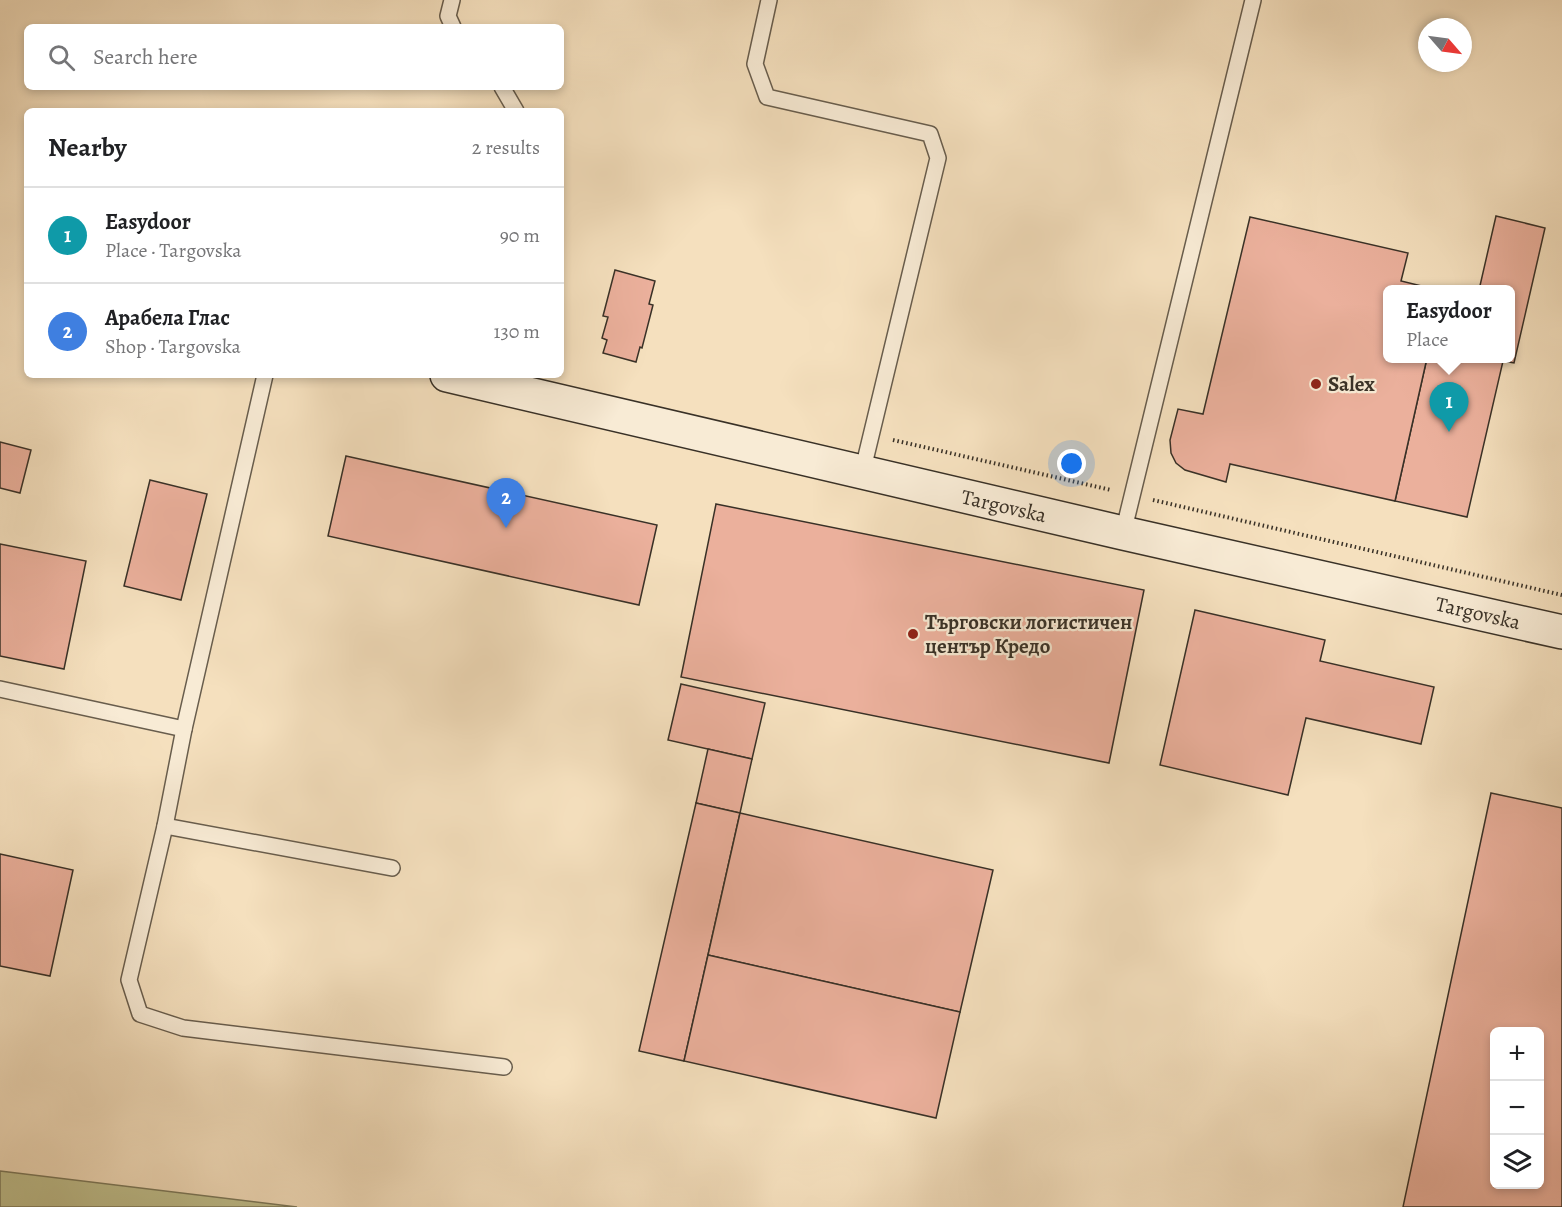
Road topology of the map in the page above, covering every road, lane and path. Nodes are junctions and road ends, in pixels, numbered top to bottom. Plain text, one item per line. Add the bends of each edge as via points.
1 (452, 0) edge
2 (769, 0) edge
3 (1253, 0) edge
4 (452, 24) edge
5 (504, 90) edge
6 (514, 108) edge
7 (264, 378) edge
8 (464, 378) edge
9 (872, 435) junction
10 (862, 473) junction
11 (1132, 496) junction
12 (1123, 533) junction
13 (1562, 595) edge
14 (1562, 632) edge
15 (0, 689) edge
16 (184, 729) junction
17 (165, 826) junction
18 (392, 868) dead end
19 (504, 1067) dead end

1 - 4 lane via 448,16
2 - 9 lane via 754,64 767,97 930,134 938,158
3 - 11 lane
5 - 6 lane
7 - 16 lane
8 - 10 street, Targovska
9 - 10 lane
9 - 11 path
10 - 12 street, Targovska
11 - 12 lane
11 - 13 path
12 - 14 street, Targovska
15 - 16 lane
16 - 17 lane
17 - 18 lane
17 - 19 lane via 129,980 140,1014 183,1028

